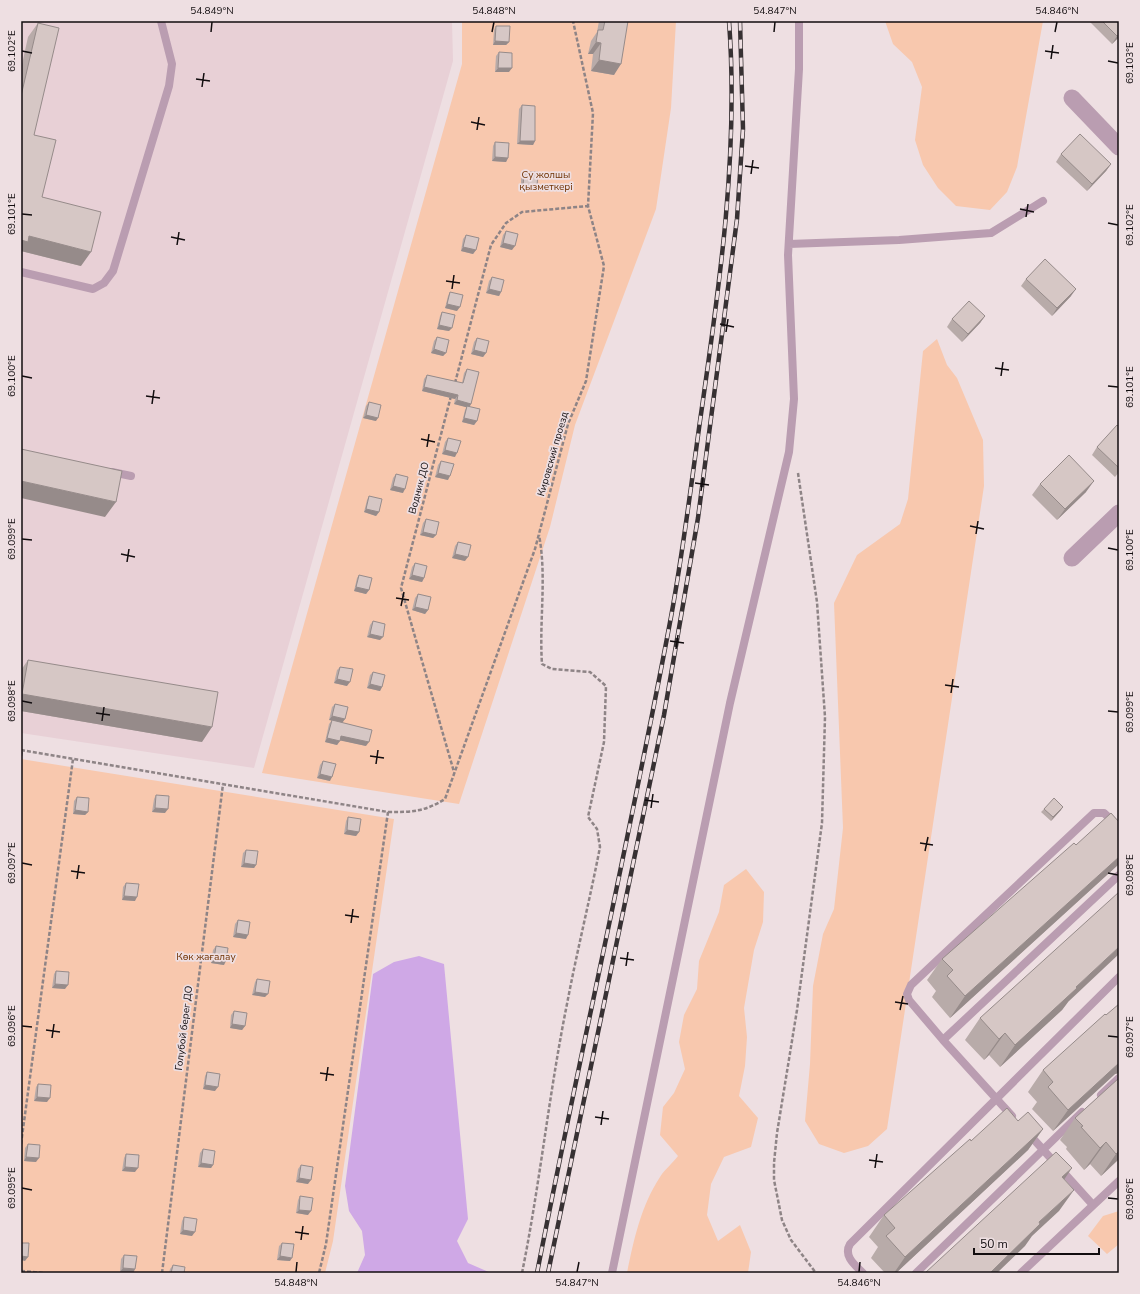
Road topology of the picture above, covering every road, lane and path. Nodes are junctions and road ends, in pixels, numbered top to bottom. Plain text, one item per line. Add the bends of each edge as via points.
1 (161, 21) edge
2 (573, 21) edge
3 (799, 21) edge
4 (1072, 98) dead end
5 (1119, 147) edge
6 (1043, 201) dead end
7 (588, 206) junction
8 (789, 244) junction
9 (21, 272) edge
10 (789, 452) junction
11 (102, 470) edge
12 (131, 476) dead end
13 (1119, 513) edge
14 (539, 534) junction
15 (1072, 558) dead end
16 (21, 750) edge
17 (21, 756) edge
18 (73, 759) junction
19 (454, 773) junction
20 (223, 784) junction
21 (388, 812) junction
22 (1118, 824) edge
23 (1119, 875) edge
24 (1119, 977) edge
25 (943, 1040) junction
26 (1119, 1078) edge
27 (996, 1098) junction
28 (21, 1144) edge
29 (1042, 1149) junction
30 (1119, 1181) edge
31 (1093, 1205) junction
32 (21, 1271) edge
33 (44, 1273) edge
34 (162, 1273) edge
35 (319, 1273) edge
36 (522, 1273) edge
37 (612, 1273) edge
38 (816, 1273) edge
39 (863, 1273) edge
40 (916, 1273) edge
41 (1022, 1273) edge

1 - 9 lane via 172,64 169,86 113,271 104,283 93,289
2 - 7 path, Кировский проезд via 593,113
3 - 8 lane via 799,69
4 - 5 street
6 - 8 lane via 990,232 899,240
7 - 14 path, Кировский проезд via 604,266 586,381 568,424
7 - 19 path, Водник ДО via 522,212 506,223 491,245 401,588
8 - 10 lane via 794,399
10 - 37 lane via 728,711
10 - 38 path via 799,476 817,602 826,717 822,823 797,1010 777,1132 774,1180 782,1220 791,1240
11 - 12 lane
13 - 15 street
14 - 19 path, Кировский проезд
14 - 36 path via 543,555 540,639 542,664 552,669 590,672 606,686 604,742 588,817 597,829 600,847 567,1003
16 - 17 path
16 - 18 path, Кировский проезд
18 - 20 path, Кировский проезд
18 - 28 path
19 - 21 path, Кировский проезд via 445,799 432,808 415,812
20 - 21 path, Кировский проезд
20 - 34 path, Голубой берег ДО
21 - 35 path via 326,1244
22 - 25 lane via 1104,812 1094,813 910,985 907,994 909,1000
23 - 25 lane
24 - 27 lane
25 - 27 lane
26 - 29 lane
27 - 29 lane
27 - 39 lane via 850,1244 848,1256
29 - 31 lane
29 - 40 lane
30 - 31 lane
31 - 41 lane
32 - 33 path

